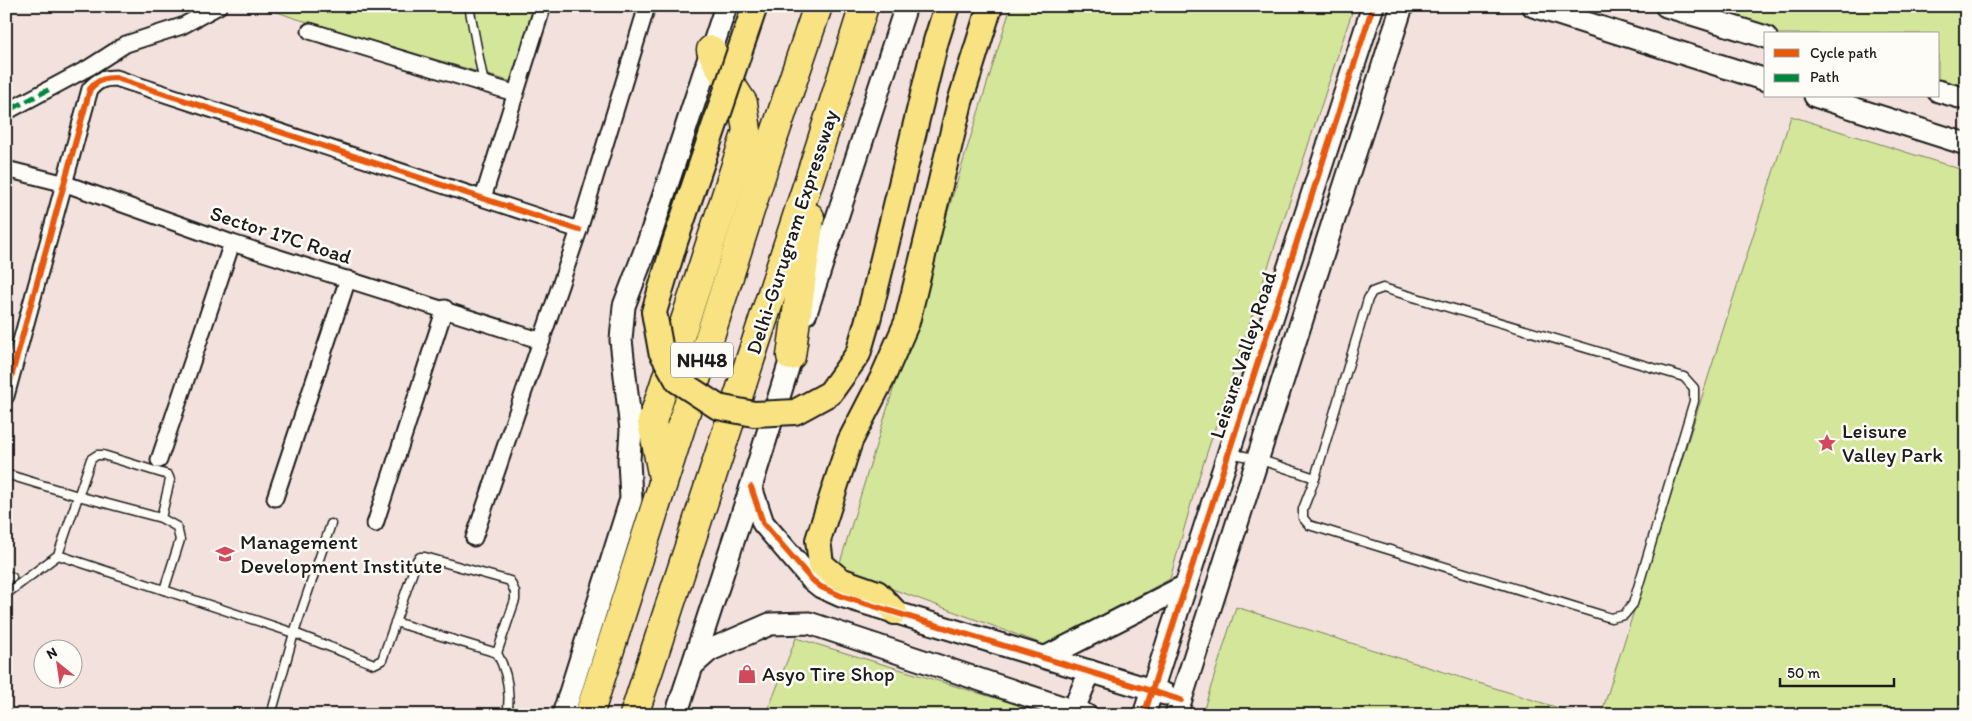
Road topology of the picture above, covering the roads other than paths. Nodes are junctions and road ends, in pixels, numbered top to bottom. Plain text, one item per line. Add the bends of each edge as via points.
1 (219, 6) edge
2 (469, 6) edge
3 (543, 6) edge
4 (647, 6) edge
5 (726, 6) edge
6 (755, 6) edge
7 (818, 6) edge
8 (864, 6) edge
9 (906, 6) edge
10 (947, 6) edge
11 (990, 6) edge
12 (1373, 6) edge
13 (1402, 6) edge
14 (1533, 6) edge
15 (1666, 6) edge
16 (310, 31) dead end
17 (1764, 36) edge
18 (711, 50) junction
19 (1764, 79) edge
20 (484, 84) junction
21 (1940, 92) edge
22 (514, 93) junction
23 (1821, 98) edge
24 (1966, 99) edge
25 (6, 112) edge
26 (1966, 144) edge
27 (820, 146) junction
28 (6, 169) edge
29 (66, 184) junction
30 (483, 198) junction
31 (579, 230) junction
32 (232, 242) junction
33 (348, 279) junction
34 (445, 308) junction
35 (542, 341) junction
36 (791, 356) junction
37 (6, 396) edge
38 (1228, 453) junction
39 (159, 460) dead end
40 (1258, 460) junction
41 (6, 474) edge
42 (1315, 478) junction
43 (664, 480) junction
44 (751, 487) junction
45 (78, 496) junction
46 (274, 498) dead end
47 (161, 518) junction
48 (331, 524) dead end
49 (375, 524) dead end
50 (474, 538) dead end
51 (58, 555) junction
52 (1185, 586) junction
53 (164, 590) junction
54 (6, 594) edge
55 (894, 612) junction
56 (395, 622) junction
57 (294, 633) junction
58 (612, 643) junction
59 (496, 653) junction
60 (1046, 658) junction
61 (693, 665) junction
62 (1090, 671) junction
63 (1152, 690) junction
64 (1037, 706) edge
65 (1179, 707) edge
66 (1080, 713) edge
67 (271, 715) edge
68 (507, 715) edge
69 (563, 715) edge
70 (576, 715) edge
71 (589, 715) edge
72 (634, 715) edge
73 (676, 715) edge
74 (1144, 715) edge

1 - 25 street via 182,26 126,44
2 - 20 lane
3 - 22 street
4 - 31 street
5 - 18 street
6 - 10 main road, bridge via 654,312 661,351 678,381 718,407 754,414 795,412 830,393 858,354
7 - 43 highway, NH48
8 - 27 highway, Delhi-Gurugram Expressway / NH48
9 - 36 street
11 - 55 main road via 960,102 906,322 882,379 850,441 818,540 821,564 840,580 877,593
12 - 38 street, Leisure Valley Road
13 - 40 street
14 - 19 street
15 - 17 street
16 - 20 street
18 - 43 highway via 743,103 747,131 652,422
18 - 69 street via 624,306 621,340 631,430 631,499
20 - 22 street
21 - 24 street
22 - 30 street
23 - 26 street
27 - 36 highway
27 - 72 highway, Delhi-Gurugram Expressway / NH48
28 - 29 street, Sector 17C Road
29 - 30 street via 90,89 105,78 116,78
29 - 32 street, Sector 17C Road
29 - 37 street
30 - 31 street
31 - 35 street
32 - 33 street, Sector 17C Road
32 - 39 street
33 - 34 street, Sector 17C Road
33 - 46 street
34 - 35 street, Sector 17C Road
34 - 49 street
35 - 50 street
36 - 44 street
38 - 40 lane
38 - 52 street, Leisure Valley Road
40 - 42 lane
40 - 65 street
41 - 45 lane
42 - 42 lane via 1303,509 1303,518 1309,525 1611,618 1624,615 1633,604 1694,401 1694,388 1684,377 1382,288 1372,292 1368,299
43 - 58 highway, NH48
44 - 55 street via 763,523 811,579 841,596
44 - 61 street
45 - 47 lane
45 - 47 lane via 91,459 103,455 168,475 170,480
45 - 51 lane
47 - 53 lane via 180,532
48 - 57 lane
51 - 53 lane
51 - 54 lane
52 - 60 street
52 - 63 street, Leisure Valley Road
53 - 57 lane
55 - 60 street
56 - 57 lane via 382,660 374,664
56 - 59 lane
56 - 59 lane via 420,557 510,581 515,600
57 - 67 lane
58 - 70 highway
58 - 71 highway, NH48
59 - 68 lane via 509,681
60 - 62 street
61 - 64 street via 710,650 770,624 809,623
61 - 73 street
62 - 63 street
62 - 66 street
63 - 65 street
63 - 74 street, Leisure Valley Road
64 - 66 street

